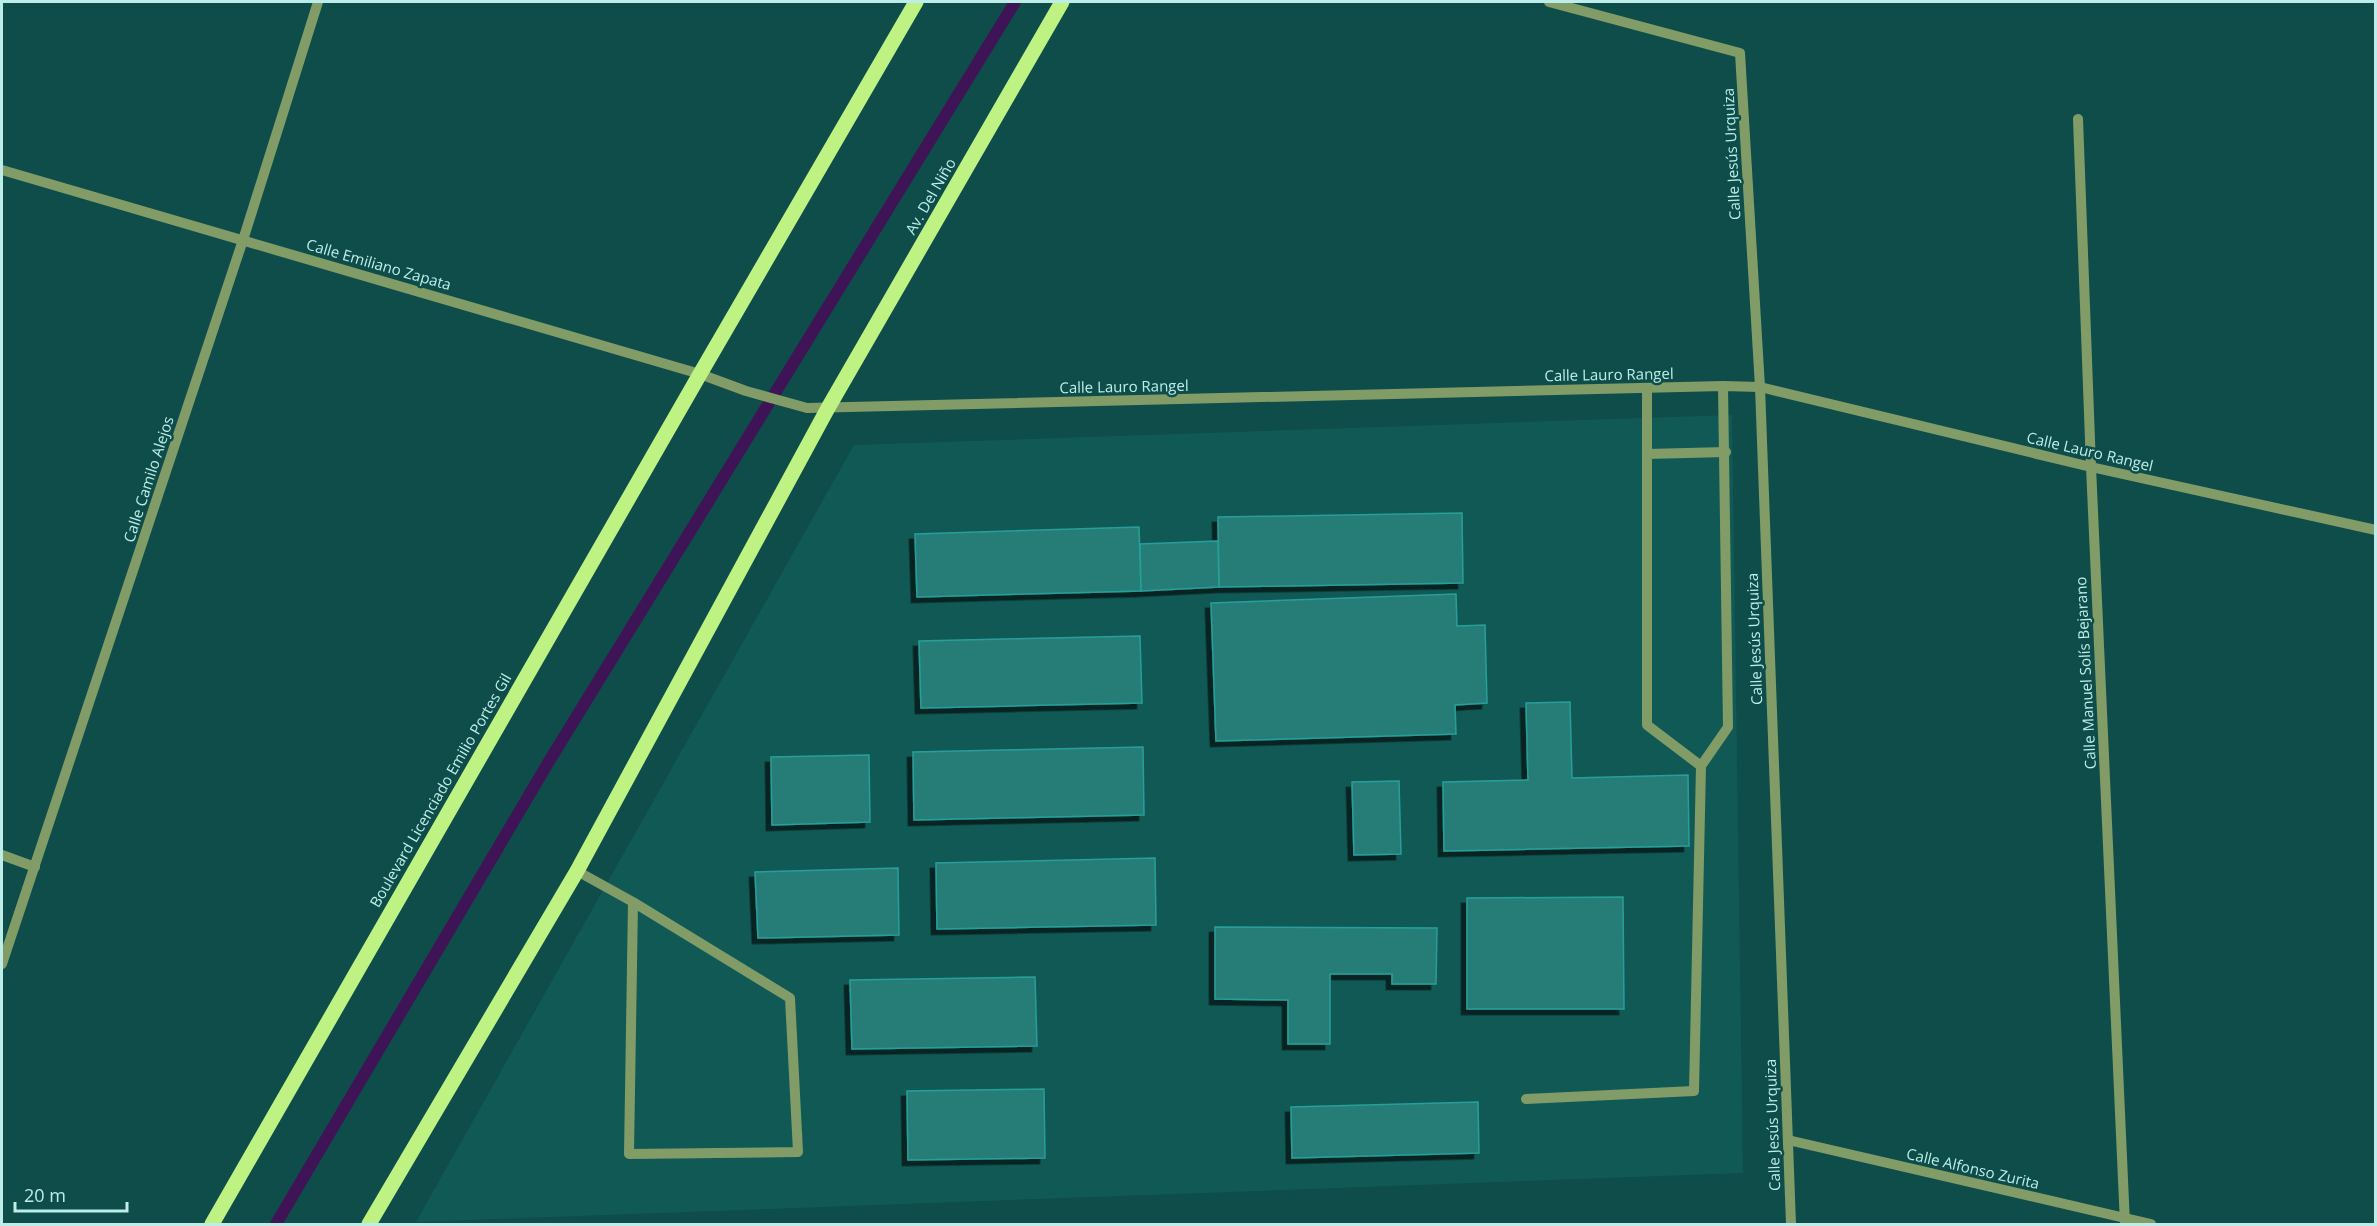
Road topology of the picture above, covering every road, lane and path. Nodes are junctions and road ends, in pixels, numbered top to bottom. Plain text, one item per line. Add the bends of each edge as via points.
1 (318, 2) edge
2 (916, 2) edge
3 (1062, 2) edge
4 (1549, 2) edge
5 (2078, 120) dead end
6 (2, 170) edge
7 (243, 240) junction
8 (700, 374) junction
9 (1723, 386) junction
10 (1760, 387) junction
11 (1647, 388) junction
12 (807, 408) joint
13 (828, 408) junction
14 (1725, 452) junction
15 (1647, 454) junction
16 (2091, 467) junction
17 (2376, 530) edge
18 (1701, 766) junction
19 (2, 855) edge
20 (35, 867) junction
21 (577, 871) junction
22 (633, 902) junction
23 (2, 964) edge
24 (1526, 1099) dead end
25 (1788, 1140) junction
26 (2125, 1222) edge
27 (212, 1224) edge
28 (369, 1224) edge
29 (1791, 1224) edge
30 (2151, 1224) edge

1 - 7 street, Calle Camilo Alejos
2 - 8 main road
3 - 13 main road, Av. Del Niño
4 - 10 street, Calle Jesús Urquiza via 1740,53
5 - 16 street, Calle Manuel Solís Bejarano
6 - 7 street, Calle Emiliano Zapata
7 - 8 street, Calle Emiliano Zapata
7 - 20 street, Calle Camilo Alejos
8 - 12 street, Calle Emiliano Zapata
8 - 27 main road, Boulevard Licenciado Emilio Portes Gil
9 - 10 street, Calle Lauro Rangel
9 - 11 street, Calle Lauro Rangel
9 - 14 street
10 - 16 street, Calle Lauro Rangel
10 - 25 street, Calle Jesús Urquiza
11 - 13 street, Calle Lauro Rangel
11 - 15 street
12 - 13 street, Calle Lauro Rangel
13 - 21 main road
14 - 15 street
14 - 18 street via 1728,727
15 - 18 street via 1647,725
16 - 17 street, Calle Lauro Rangel
16 - 26 street, Calle Manuel Solís Bejarano
18 - 24 street via 1694,1091
19 - 20 street
20 - 23 street, Calle Camilo Alejos
21 - 22 street
21 - 28 main road
22 - 22 street via 790,998 798,1152 629,1154
25 - 26 street, Calle Alfonso Zurita
25 - 29 street, Calle Jesús Urquiza
26 - 30 street, Calle Alfonso Zurita

